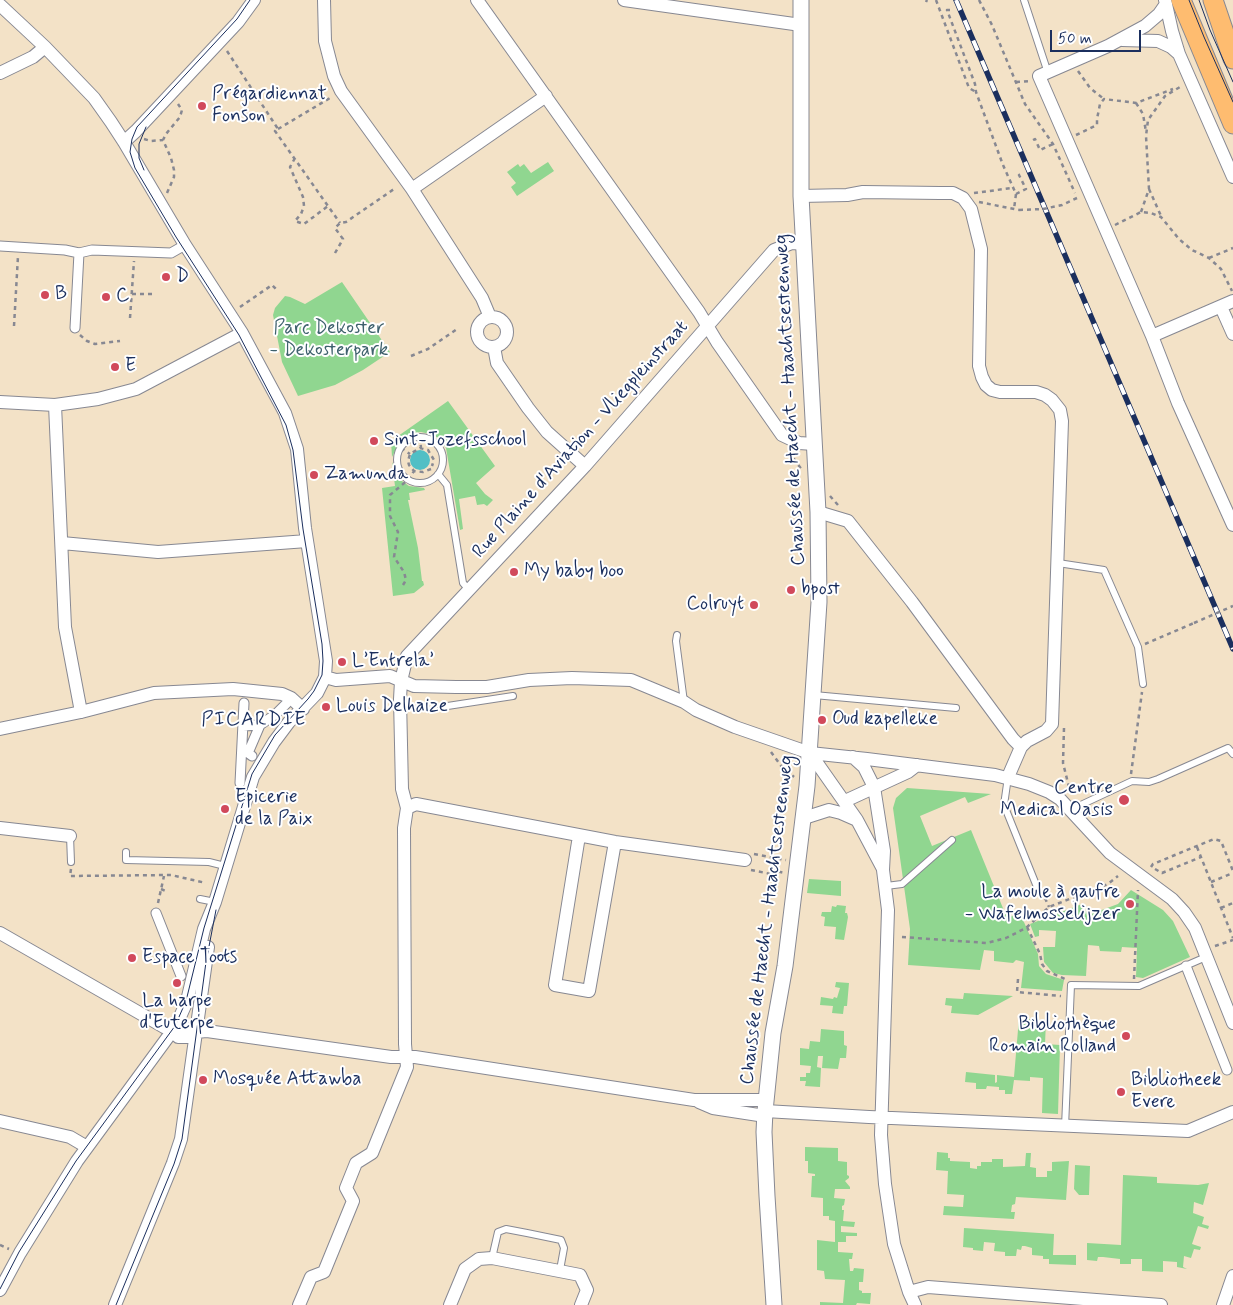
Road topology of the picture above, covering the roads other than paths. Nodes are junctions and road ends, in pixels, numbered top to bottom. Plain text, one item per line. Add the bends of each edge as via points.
1 (254, 0) edge
2 (324, 0) edge
3 (477, 0) edge
4 (624, 0) edge
5 (801, 0) edge
6 (1024, 0) edge
7 (1213, 0) edge
8 (1171, 1) edge
9 (0, 4) edge
10 (801, 25) junction
11 (1119, 40) junction
12 (45, 48) junction
13 (1179, 54) junction
14 (1233, 59) edge
15 (0, 73) edge
16 (1048, 73) junction
17 (546, 96) junction
18 (1233, 124) edge
19 (124, 142) junction
20 (1233, 177) edge
21 (412, 189) junction
22 (801, 196) junction
23 (185, 244) junction
24 (804, 244) junction
25 (0, 246) edge
26 (79, 253) junction
27 (1233, 301) edge
28 (1221, 306) junction
29 (490, 317) junction
30 (708, 326) junction
31 (75, 328) road end
32 (242, 333) junction
33 (1233, 334) edge
34 (1152, 336) junction
35 (494, 347) junction
36 (0, 402) edge
37 (55, 405) junction
38 (814, 444) junction
39 (585, 466) junction
40 (438, 474) junction
41 (818, 512) junction
42 (1233, 525) edge
43 (307, 541) junction
44 (62, 543) junction
45 (1058, 563) junction
46 (470, 591) junction
47 (677, 635) dead end
48 (324, 677) junction
49 (401, 681) junction
50 (1143, 684) road end
51 (471, 687) junction
52 (812, 695) junction
53 (513, 696) dead end
54 (473, 702) junction
55 (684, 702) junction
56 (244, 703) dead end
57 (287, 703) dead end
58 (441, 707) dead end
59 (956, 708) dead end
60 (303, 709) junction
61 (80, 712) junction
62 (260, 725) junction
63 (243, 726) junction
64 (0, 729) edge
65 (1021, 747) junction
66 (810, 753) junction
67 (1233, 754) edge
68 (252, 756) dead end
69 (853, 757) junction
70 (918, 765) junction
71 (1008, 777) junction
72 (240, 783) dead end
73 (874, 787) junction
74 (845, 801) junction
75 (407, 808) junction
76 (1070, 810) junction
77 (804, 818) junction
78 (857, 820) junction
79 (0, 828) edge
80 (70, 836) joint
81 (579, 836) junction
82 (952, 840) dead end
83 (615, 842) junction
84 (126, 852) dead end
85 (745, 860) dead end
86 (71, 862) road end
87 (225, 866) junction
88 (883, 870) junction
89 (886, 886) junction
90 (1042, 894) road end
91 (200, 899) dead end
92 (215, 902) junction
93 (156, 913) road end
94 (0, 933) edge
95 (1206, 957) junction
96 (1186, 966) junction
97 (181, 976) dead end
98 (1233, 1023) edge
99 (173, 1031) junction
100 (196, 1032) junction
101 (406, 1057) junction
102 (1228, 1070) dead end
103 (765, 1109) junction
104 (1233, 1112) edge
105 (882, 1118) junction
106 (0, 1122) edge
107 (1064, 1127) junction
108 (87, 1146) junction
109 (492, 1258) junction
110 (560, 1270) junction
111 (1233, 1276) edge
112 (0, 1290) edge
113 (909, 1292) junction
114 (115, 1305) edge
115 (299, 1305) edge
116 (450, 1305) edge
117 (581, 1305) edge
118 (774, 1305) edge
119 (915, 1305) edge
120 (1161, 1305) edge
121 (1223, 1305) edge

1 - 19 street via 245,14
2 - 21 street via 325,41 334,76 341,91
3 - 17 street
4 - 10 street
5 - 10 street, Chaussée de Haecht - Haachtsesteenweg
6 - 16 lane
7 - 14 main road
8 - 11 street via 1152,20
8 - 13 street via 1173,36
8 - 18 main road
9 - 12 street
10 - 22 street, Chaussée de Haecht - Haachtsesteenweg
11 - 13 street via 1158,41
11 - 16 street
12 - 15 street
12 - 19 street via 94,98
13 - 20 street
16 - 34 street via 1039,76
17 - 21 street
17 - 30 street
19 - 23 street
21 - 29 street via 482,298
22 - 24 street, Chaussée de Haecht - Haachtsesteenweg
22 - 45 street via 940,192 963,198 971,209 981,249 979,366 982,377 992,390 1036,392 1052,400 1060,410
23 - 26 street via 171,253 92,250
23 - 32 street
24 - 30 street, Rue Plaine d'Aviation - Vliegpleinstraat via 792,243 774,250
24 - 38 street, Chaussée de Haecht - Haachtsesteenweg
25 - 26 street
26 - 31 street
27 - 28 street
28 - 33 street
28 - 34 street
29 - 35 street via 501,320 507,329 504,341
29 - 35 street via 478,325 477,335 483,344
30 - 38 street via 782,435
30 - 39 street, Rue Plaine d'Aviation - Vliegpleinstraat
32 - 37 street via 136,389
32 - 43 street via 285,413 297,449
34 - 42 street
35 - 39 street via 497,363 528,408 548,432
36 - 37 street
37 - 44 street
38 - 41 street, Chaussée de Haecht - Haachtsesteenweg
39 - 46 street, Rue Plaine d'Aviation - Vliegpleinstraat
40 - 40 lane via 443,463 441,450 432,440 420,437 408,441 401,448 398,464 408,480 421,483
40 - 46 lane via 448,485 462,583
41 - 52 street, Chaussée de Haecht - Haachtsesteenweg via 819,602
41 - 65 street via 848,521
43 - 44 street via 158,552
43 - 48 street via 326,654
44 - 61 street via 65,627
45 - 50 lane via 1104,570 1138,647
45 - 65 street via 1052,724
46 - 49 street, Rue Plaine d'Aviation - Vliegpleinstraat via 407,656
47 - 55 lane
48 - 49 street via 336,680 390,676
48 - 60 street via 317,693
49 - 51 street via 414,686
49 - 75 street, Rue Plaine d'Aviation - Vliegpleinstraat via 402,790
51 - 54 lane
51 - 55 street via 572,678 631,680
52 - 59 lane
52 - 66 street, Chaussée de Haecht - Haachtsesteenweg
53 - 54 lane
54 - 58 lane
55 - 66 street via 734,727
56 - 63 street
57 - 62 street via 280,712
60 - 61 street via 282,694 261,695 233,689 154,693
60 - 87 street via 274,742 253,777
61 - 64 street
62 - 63 street
62 - 68 street via 248,753
63 - 72 street
65 - 71 street
66 - 69 street
66 - 74 street
66 - 77 street, Chaussée de Haecht - Haachtsesteenweg
67 - 76 lane via 1228,748 1158,779 1132,781
69 - 70 street
69 - 73 street via 864,767
70 - 71 street
70 - 73 street
71 - 76 street via 1049,792
71 - 90 lane via 1004,805
73 - 74 street
73 - 88 street via 884,851
74 - 78 street
75 - 81 street via 416,804
75 - 101 street, Rue Plaine d'Aviation - Vliegpleinstraat via 404,828
76 - 95 street via 1110,853 1172,899 1195,928
77 - 78 street via 829,810
77 - 103 street, Chaussée de Haecht - Haachtsesteenweg
78 - 88 street
79 - 80 street
80 - 86 lane
81 - 83 street
81 - 83 street via 555,985 589,991
82 - 89 lane via 902,884
83 - 85 street
84 - 87 lane via 126,860 209,862
87 - 92 street
88 - 89 street
89 - 105 street
91 - 92 lane
92 - 99 street via 204,928 187,1001
92 - 100 street
93 - 97 street
94 - 99 street
95 - 96 lane
95 - 98 street
96 - 102 street
96 - 107 lane via 1139,986 1071,985
99 - 100 street via 183,1028
99 - 108 street
100 - 101 street via 207,1030
100 - 114 street via 180,1144
101 - 103 street via 694,1100 713,1108
101 - 115 street, Rue Plaine d'Aviation - Vliegpleinstraat via 407,1067 372,1153 356,1163 346,1188 353,1201 324,1272 311,1277
103 - 105 street
103 - 118 street, Chaussée de Haecht - Haachtsesteenweg
104 - 107 street via 1188,1131
105 - 107 street
105 - 113 street via 880,1135 894,1244
106 - 108 street via 70,1137
108 - 112 street
109 - 110 street
109 - 110 lane via 498,1232 506,1229 561,1240 564,1248
109 - 116 street via 479,1259 465,1269
110 - 117 street via 580,1275 587,1290
111 - 121 street
113 - 119 street
113 - 120 street via 928,1287

